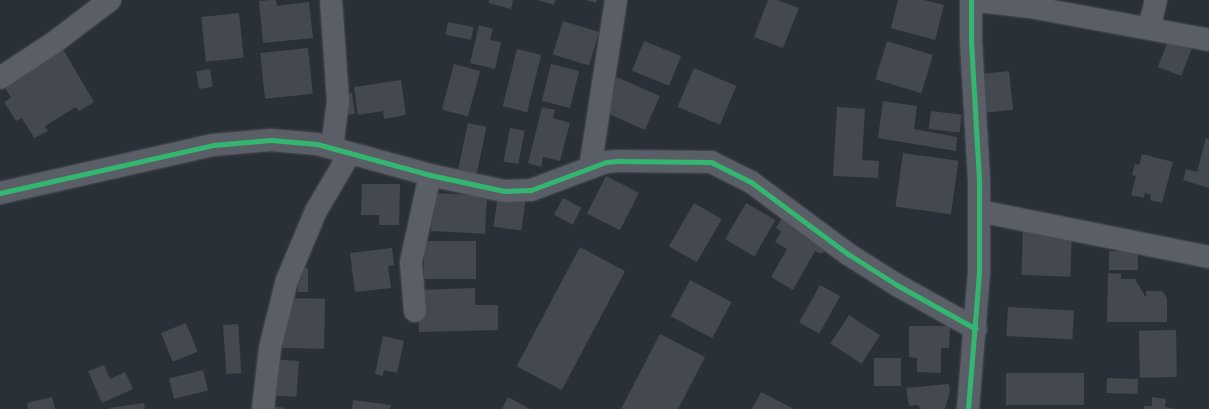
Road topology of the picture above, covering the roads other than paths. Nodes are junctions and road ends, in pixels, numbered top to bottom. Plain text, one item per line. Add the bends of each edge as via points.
1 (110, 0) edge
2 (331, 0) edge
3 (616, 0) edge
4 (971, 0) edge
5 (1156, 0) edge
6 (1149, 28) junction
7 (1209, 40) edge
8 (0, 78) edge
9 (341, 150) junction
10 (590, 168) junction
11 (430, 176) junction
12 (0, 193) edge
13 (979, 211) junction
14 (1209, 257) edge
15 (415, 311) dead end
16 (976, 329) junction
17 (263, 409) edge
18 (968, 409) edge

1 - 8 street via 52,44
2 - 9 street
3 - 10 street
4 - 6 street via 1030,7
4 - 13 street
5 - 6 street
6 - 7 street
9 - 11 street
9 - 12 street via 271,140 213,144
9 - 17 street via 287,280 270,348
10 - 11 street via 531,190 504,191
10 - 16 street via 618,161 652,160 698,161 723,166 751,182 848,254
11 - 15 street via 411,262
13 - 14 street
13 - 16 street
16 - 18 street

